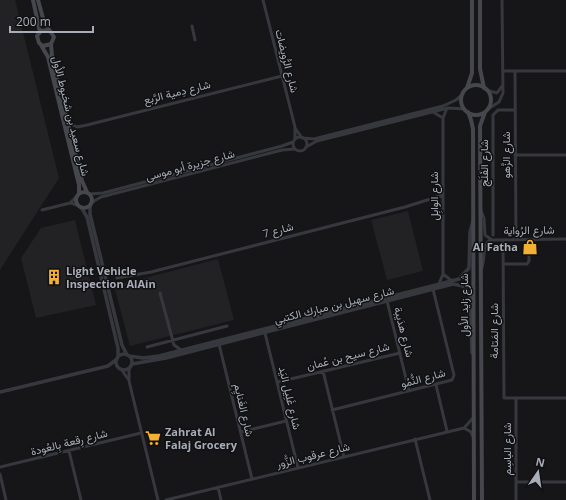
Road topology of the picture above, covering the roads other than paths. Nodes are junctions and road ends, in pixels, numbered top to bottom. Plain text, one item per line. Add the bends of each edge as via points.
1 (33, 0) edge
2 (38, 0) edge
3 (263, 0) edge
4 (472, 0) edge
5 (480, 0) edge
6 (502, 0) edge
7 (192, 26) dead end
8 (48, 30) junction
9 (40, 32) junction
10 (195, 40) dead end
11 (51, 44) junction
12 (41, 45) junction
13 (503, 70) junction
14 (515, 70) junction
15 (566, 71) edge
16 (282, 76) junction
17 (502, 84) junction
18 (467, 88) junction
19 (486, 89) junction
20 (462, 94) junction
21 (447, 108) junction
22 (466, 110) junction
23 (486, 110) junction
24 (515, 110) junction
25 (432, 112) junction
26 (443, 118) junction
27 (69, 124) junction
28 (77, 127) junction
29 (295, 127) junction
30 (71, 134) junction
31 (303, 138) junction
32 (294, 140) junction
33 (306, 147) junction
34 (294, 149) junction
35 (515, 155) junction
36 (566, 155) edge
37 (89, 193) junction
38 (77, 195) junction
39 (443, 195) junction
40 (70, 203) junction
41 (91, 204) junction
42 (80, 206) junction
43 (42, 210) dead end
44 (481, 210) junction
45 (473, 220) junction
46 (493, 235) dead end
47 (516, 239) junction
48 (566, 239) edge
49 (492, 240) junction
50 (503, 240) junction
51 (528, 254) dead end
52 (503, 264) junction
53 (481, 270) junction
54 (444, 274) junction
55 (117, 278) dead end
56 (452, 281) junction
57 (439, 284) junction
58 (433, 289) junction
59 (160, 293) dead end
60 (387, 301) junction
61 (227, 326) dead end
62 (264, 332) junction
63 (172, 340) junction
64 (219, 344) junction
65 (174, 345) junction
66 (147, 347) dead end
67 (181, 350) junction
68 (400, 352) junction
69 (171, 353) junction
70 (128, 355) junction
71 (118, 358) junction
72 (473, 364) junction
73 (108, 366) junction
74 (130, 366) junction
75 (120, 368) junction
76 (323, 371) junction
77 (129, 381) junction
78 (278, 382) junction
79 (436, 385) junction
80 (409, 391) junction
81 (0, 392) edge
82 (516, 398) junction
83 (566, 398) edge
84 (332, 410) junction
85 (473, 416) junction
86 (286, 421) junction
87 (464, 428) junction
88 (447, 431) junction
89 (240, 432) junction
90 (141, 433) junction
91 (473, 437) junction
92 (415, 439) junction
93 (69, 451) junction
94 (344, 457) junction
95 (0, 467) edge
96 (298, 468) junction
97 (0, 474) edge
98 (252, 479) junction
99 (516, 482) junction
100 (566, 482) edge
101 (218, 487) junction
102 (6, 500) edge
103 (81, 500) edge
104 (158, 500) edge
105 (166, 500) edge
106 (221, 500) edge
107 (430, 500) edge
108 (474, 500) edge
109 (482, 500) edge
110 (516, 500) edge

1 - 9 main road
2 - 8 main road
3 - 16 street, شارع الرُّويضات
4 - 18 main road via 472,73
5 - 19 main road via 480,69
6 - 13 street
7 - 10 street
8 - 9 main road
8 - 11 main road via 54,37
9 - 12 main road via 37,39
11 - 12 main road
11 - 27 main road, شارع سعيد بن شخبوط الأول
12 - 38 main road, شارع سعيد بن شخبوط الأول via 48,57 78,185
13 - 14 street
13 - 17 street
14 - 15 street
14 - 24 street, شارع الزَّهو
16 - 28 street, شارع دِمية الرَّبع
16 - 29 street, شارع الرُّويضات
17 - 19 street via 497,93
17 - 23 street via 501,99
18 - 19 main road via 475,86
18 - 20 main road
19 - 23 main road via 491,98
20 - 22 main road
20 - 31 street via 443,106 314,139
21 - 22 street
21 - 25 street
21 - 26 street, شارع الوابِل
22 - 23 main road via 475,114
22 - 45 main road, شارع زايد الأول via 472,124
23 - 44 main road, شارع زايد الأول via 480,126
24 - 35 street, شارع الزَّهو
24 - 46 street, شارع الفَلَج via 498,110 493,115
25 - 26 street
25 - 33 street via 317,141
26 - 39 street, شارع الوابِل
27 - 28 street
27 - 30 main road, شارع سعيد بن شخبوط الأول
28 - 30 street
29 - 31 street, شارع الرُّويضات
29 - 32 street, شارع الرُّويضات
30 - 37 main road, شارع سعيد بن شخبوط الأول via 83,184
31 - 32 street
31 - 33 street via 307,143
32 - 34 street
32 - 37 street, شارع جزيرة أبو موسى via 260,152 103,193
33 - 34 street via 301,151
34 - 41 street, شارع جزيرة أبو موسى via 101,197
35 - 36 street
35 - 47 street, شارع الزَّهو
37 - 38 main road
37 - 41 main road, شارع سعيد بن شخبوط الأول
38 - 40 street
38 - 42 main road, شارع سعيد بن شخبوط الأول
39 - 54 street, شارع الوابِل
39 - 55 street, شارع 7 via 151,272
40 - 42 street
40 - 43 street
41 - 42 main road
41 - 70 street via 90,214 122,345
42 - 71 street via 87,217 118,348
44 - 49 street, شارع الرُواية via 485,235
44 - 53 main road, شارع زايد الأول
45 - 56 street, شارع سهيل بن مبارك الكتبي via 469,268 462,277
45 - 72 main road, شارع زايد الأول
47 - 48 street, شارع الرُواية
47 - 50 street, شارع الرُواية
49 - 50 street, شارع الرُواية
49 - 53 street, شارع الرُواية via 485,246
50 - 52 street, شارع المَتامة
51 - 52 street via 527,264
52 - 82 street, شارع المَتامة via 504,398
53 - 109 main road, شارع زايد الأول
54 - 56 street
54 - 57 street, شارع الوابِل
56 - 57 street, شارع سهيل بن مبارك الكتبي
57 - 67 street, شارع سهيل بن مبارك الكتبي
58 - 60 street, شارع سهيل بن مبارك الكتبي
58 - 72 street, شارع سهيل بن مبارك الكتبي via 457,284 468,291
58 - 79 street, شارع النُّمُو via 454,375 451,381
59 - 63 street
60 - 62 street, شارع سهيل بن مبارك الكتبي
60 - 68 street, شارع هدَيبة
61 - 63 street
62 - 64 street, شارع سهيل بن مبارك الكتبي
62 - 78 street, شارع غَلِيل اليَد
63 - 65 street
63 - 66 street
64 - 74 street, شارع سهيل بن مبارك الكتبي
64 - 89 street, شارع الغَنايِم
65 - 67 street
65 - 69 street
67 - 69 street, شارع سهيل بن مبارك الكتبي
68 - 76 street, شارع سيح بن عُمان
68 - 80 street, شارع هدَيبة
69 - 70 street, شارع سهيل بن مبارك الكتبي via 143,358
70 - 71 street, شارع سهيل بن مبارك الكتبي
70 - 74 street
71 - 73 street
71 - 75 street
72 - 85 main road, شارع زايد الأول
73 - 75 street
73 - 81 street
74 - 75 street, شارع سهيل بن مبارك الكتبي
74 - 77 street
75 - 77 street
76 - 78 street, شارع سيح بن عُمان
76 - 84 street
77 - 90 street
78 - 86 street, شارع غَلِيل اليَد
79 - 80 street, شارع النُّمُو
79 - 88 street
80 - 84 street, شارع النُّمُو
82 - 83 street
82 - 99 street, شارع الباسِم
84 - 94 street
85 - 87 street
85 - 91 main road, شارع زايد الأول
86 - 89 street
86 - 96 street, شارع غَلِيل اليَد
87 - 88 street, شارع عرقوب الزُّور
87 - 91 street
88 - 92 street, شارع عرقوب الزُّور
89 - 98 street, شارع الغَنايِم
90 - 93 street, شارع رِقعة بِالعُودة
90 - 104 street
91 - 108 main road, شارع زايد الأول
92 - 94 street, شارع عرقوب الزُّور
92 - 107 street
93 - 95 street, شارع رِقعة بِالعُودة
93 - 103 street
94 - 96 street, شارع عرقوب الزُّور
96 - 98 street, شارع عرقوب الزُّور
97 - 102 street
98 - 101 street, شارع عرقوب الزُّور
99 - 100 street
99 - 110 street, شارع الباسِم
101 - 105 street, شارع عرقوب الزُّور
101 - 106 street

